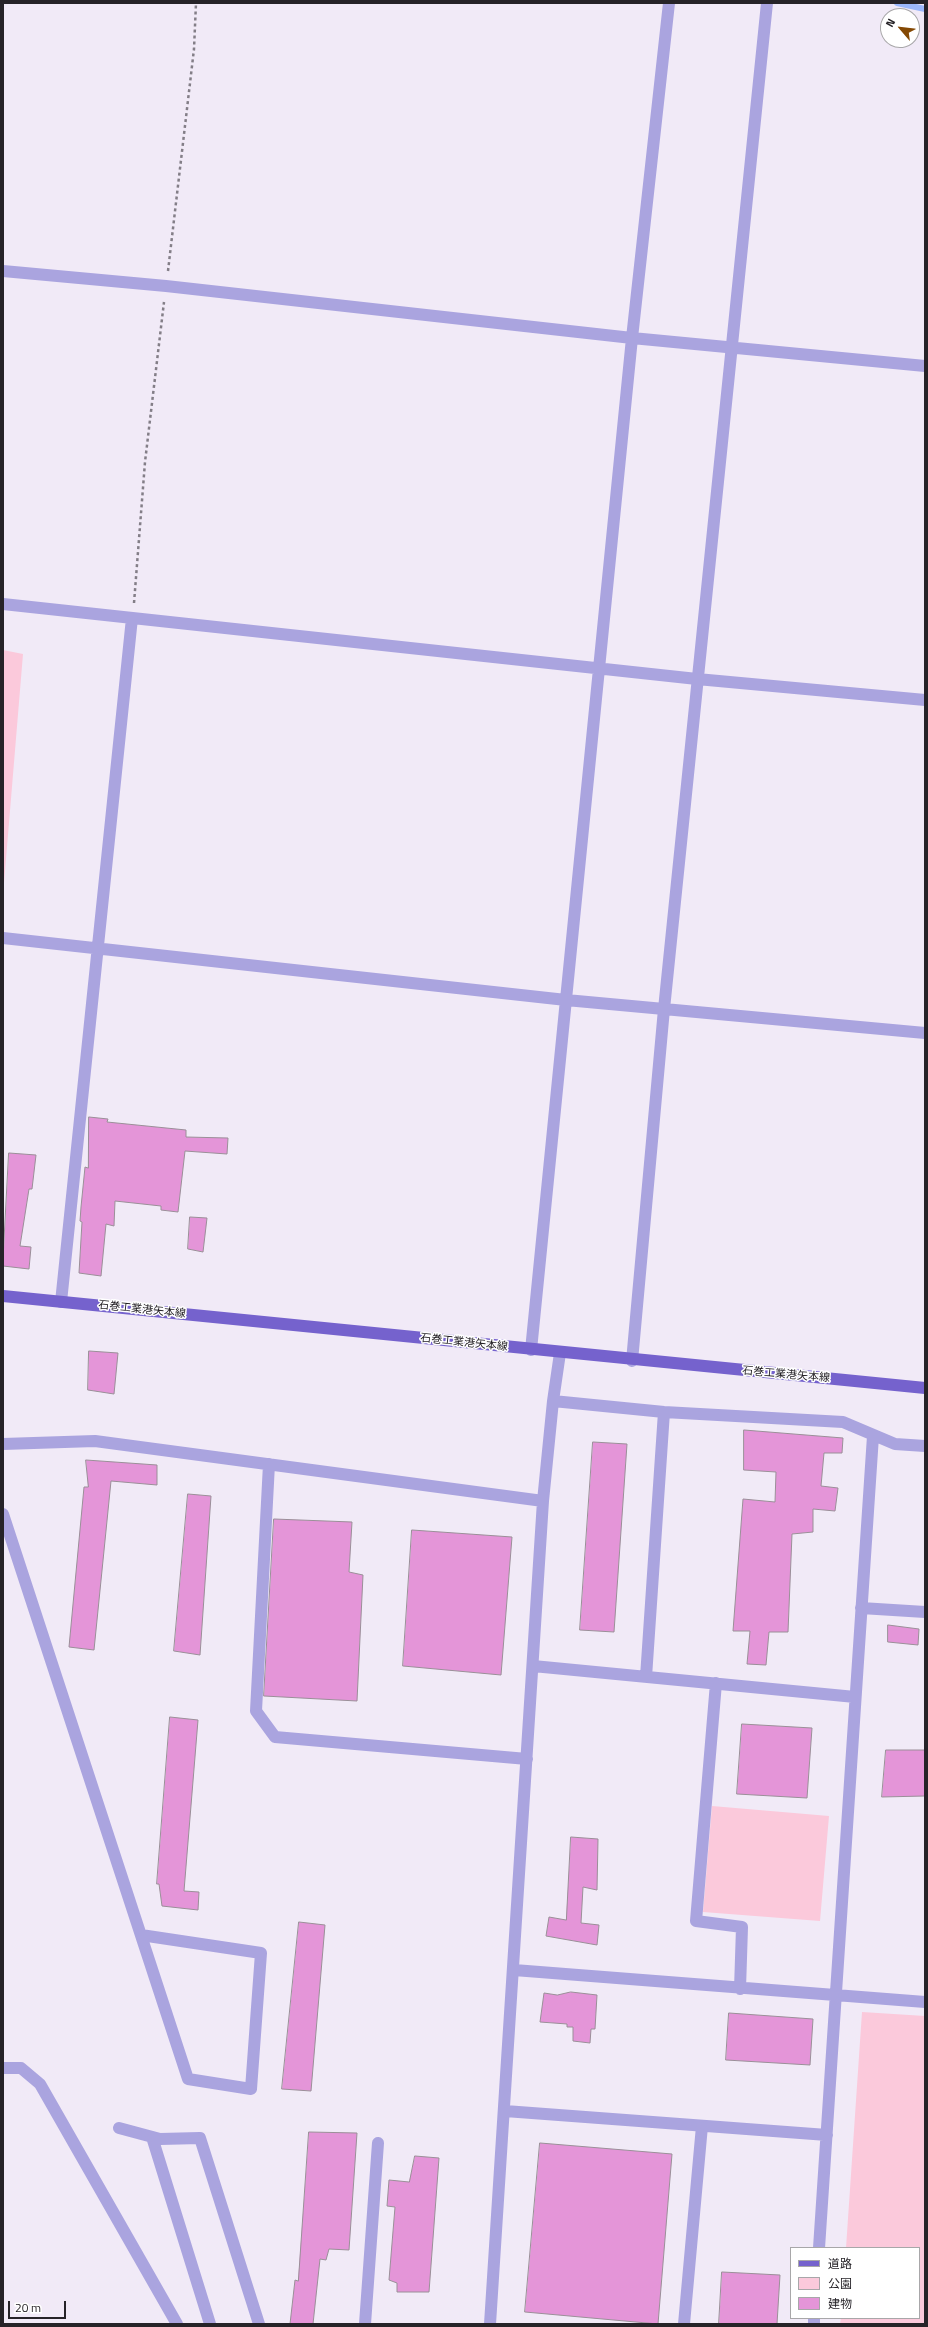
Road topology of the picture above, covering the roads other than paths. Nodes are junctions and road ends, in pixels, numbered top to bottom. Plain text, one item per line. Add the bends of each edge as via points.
1 (669, 3) edge
2 (768, 3) edge
3 (3, 271) edge
4 (632, 338) junction
5 (733, 347) junction
6 (925, 366) edge
7 (3, 604) edge
8 (132, 618) junction
9 (600, 668) junction
10 (697, 679) junction
11 (925, 700) edge
12 (3, 938) edge
13 (98, 948) junction
14 (566, 1000) junction
15 (664, 1009) junction
16 (925, 1033) edge
17 (3, 1296) edge
18 (61, 1302) junction
19 (531, 1350) junction
20 (560, 1353) junction
21 (632, 1361) junction
22 (925, 1388) edge
23 (553, 1401) junction
24 (664, 1412) junction
25 (873, 1436) junction
26 (3, 1444) edge
27 (925, 1446) edge
28 (269, 1464) junction
29 (543, 1501) junction
30 (3, 1514) edge
31 (861, 1608) junction
32 (925, 1612) edge
33 (533, 1666) junction
34 (646, 1677) junction
35 (716, 1683) junction
36 (856, 1697) junction
37 (527, 1759) junction
38 (141, 1935) junction
39 (514, 1970) junction
40 (740, 1989) junction
41 (836, 1997) junction
42 (925, 2002) edge
43 (3, 2068) edge
44 (505, 2111) junction
45 (702, 2126) junction
46 (119, 2128) dead end
47 (827, 2135) junction
48 (152, 2137) junction
49 (378, 2143) dead end
50 (819, 2247) edge
51 (177, 2324) edge
52 (210, 2324) edge
53 (259, 2324) edge
54 (364, 2324) edge
55 (490, 2324) edge
56 (684, 2324) edge

1 - 4 street
2 - 5 street
3 - 4 street via 166,286
4 - 5 street
4 - 9 street
5 - 6 street
5 - 10 street
7 - 8 street
8 - 9 street
8 - 13 street
9 - 10 street
9 - 14 street
10 - 11 street
10 - 15 street
12 - 13 street
13 - 14 street
13 - 18 street
14 - 15 street
14 - 19 street
15 - 16 street
15 - 21 street
17 - 18 main road, 石巻工業港矢本線
18 - 19 main road, 石巻工業港矢本線
19 - 20 main road, 石巻工業港矢本線
20 - 21 main road, 石巻工業港矢本線
20 - 23 street
21 - 22 main road, 石巻工業港矢本線
23 - 24 street
23 - 29 street
24 - 25 street via 843,1422
24 - 34 street
25 - 27 street via 895,1444
25 - 31 street
26 - 28 street via 95,1441
28 - 29 street
28 - 37 street via 256,1711 275,1737
29 - 33 street
30 - 38 street
31 - 32 street
31 - 36 street
33 - 34 street
33 - 37 street
34 - 35 street
35 - 36 street
35 - 40 street via 696,1921 742,1927
36 - 41 street
37 - 39 street
38 - 38 street via 188,2079 251,2089 260,1953
39 - 40 street
39 - 44 street
40 - 41 street
41 - 42 street
41 - 47 street
43 - 51 street via 21,2068 40,2084
44 - 45 street
44 - 55 street
45 - 47 street
45 - 56 street
46 - 48 street
47 - 50 street
48 - 52 street
48 - 53 street via 160,2140 200,2138
49 - 54 street

